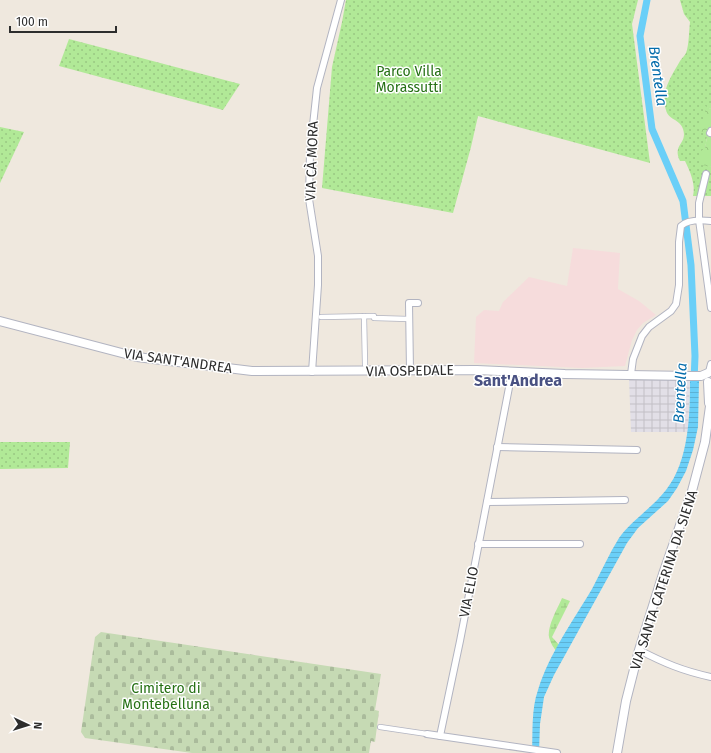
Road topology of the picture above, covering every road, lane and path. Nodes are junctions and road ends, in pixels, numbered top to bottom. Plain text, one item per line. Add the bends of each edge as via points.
1 (341, 0) edge
2 (706, 174) dead end
3 (699, 220) junction
4 (711, 221) edge
5 (418, 303) dead end
6 (711, 308) edge
7 (364, 316) junction
8 (321, 317) dead end
9 (409, 319) junction
10 (0, 321) edge
11 (365, 365) dead end
12 (410, 370) junction
13 (312, 372) junction
14 (512, 372) junction
15 (630, 374) junction
16 (708, 375) edge
17 (710, 403) edge
18 (497, 447) junction
19 (637, 450) dead end
20 (625, 500) dead end
21 (487, 502) junction
22 (478, 544) junction
23 (580, 544) dead end
24 (639, 650) junction
25 (711, 677) edge
26 (380, 727) dead end
27 (427, 734) joint
28 (440, 736) junction
29 (557, 753) edge
30 (616, 753) edge

1 - 13 street, VIA CÀ MORA via 317,88 310,153 309,199 318,256
2 - 3 street via 698,203
3 - 4 street
3 - 6 street
3 - 15 street via 684,224 680,229 676,304 642,336
5 - 9 street via 409,303
7 - 8 street
7 - 9 street
7 - 11 street
9 - 12 street
10 - 13 street, VIA SANT'ANDREA via 137,357 252,371
12 - 13 street, VIA OSPEDALE
12 - 14 street, VIA OSPEDALE
14 - 15 street, VIA OSPEDALE
14 - 18 street, VIA ELIO
15 - 16 street, VIA OSPEDALE
16 - 17 street, VIA SANTA CATERINA DA SIENA
17 - 24 street, VIA SANTA CATERINA DA SIENA via 705,442 692,491
18 - 19 street
18 - 21 street, VIA ELIO
20 - 21 street
21 - 22 street, VIA ELIO
22 - 23 street
22 - 28 street, VIA ELIO
24 - 25 street via 689,672
24 - 30 street, VIA SANTA CATERINA DA SIENA
26 - 27 street
27 - 28 street
28 - 29 street

